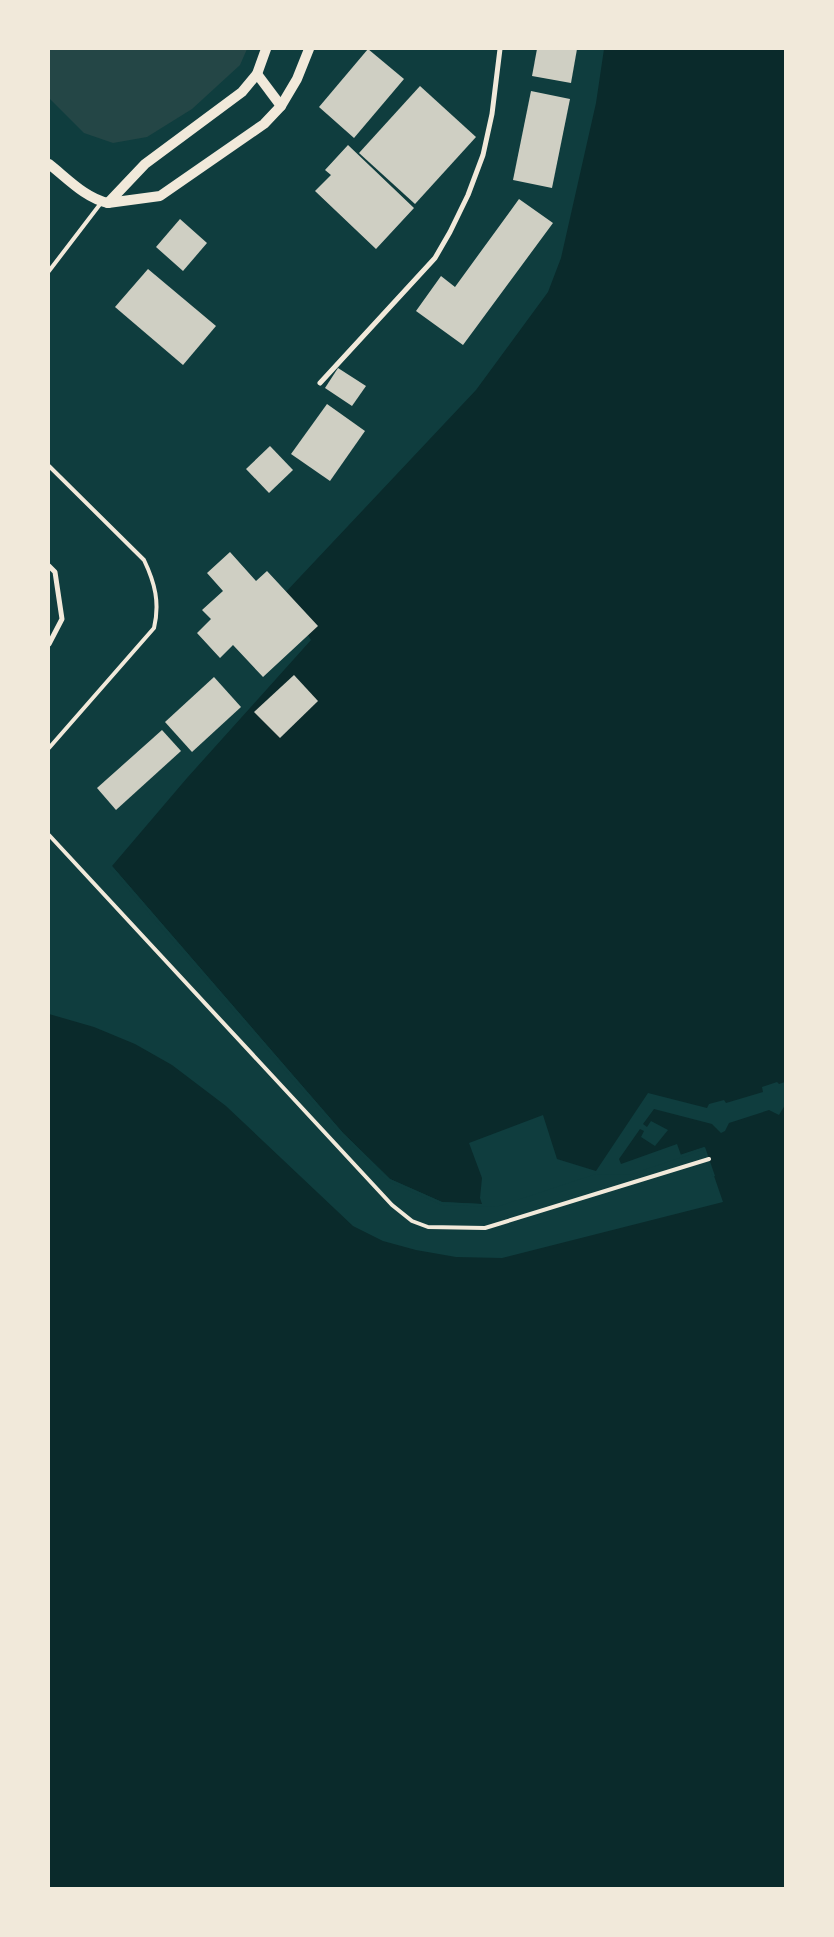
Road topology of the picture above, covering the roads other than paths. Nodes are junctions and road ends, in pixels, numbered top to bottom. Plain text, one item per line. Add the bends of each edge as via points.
1 (266, 49) edge
2 (309, 49) edge
3 (500, 49) edge
4 (257, 74) junction
5 (281, 106) junction
6 (49, 164) edge
7 (105, 202) junction
8 (49, 271) edge
9 (320, 383) dead end
10 (49, 466) edge
11 (49, 566) edge
12 (49, 644) edge
13 (49, 748) edge
14 (49, 835) edge
15 (709, 1159) dead end

1 - 4 main road
2 - 5 main road
3 - 9 street via 483,155 450,232 435,258
4 - 5 main road
4 - 7 main road via 242,92 145,164
5 - 7 main road via 264,124 160,196
6 - 7 main road via 89,196
7 - 8 lane
10 - 13 lane via 144,560 153,577 158,612 154,628
11 - 12 street via 55,572 62,619
14 - 15 lane via 392,1205 412,1221 428,1227 485,1228

